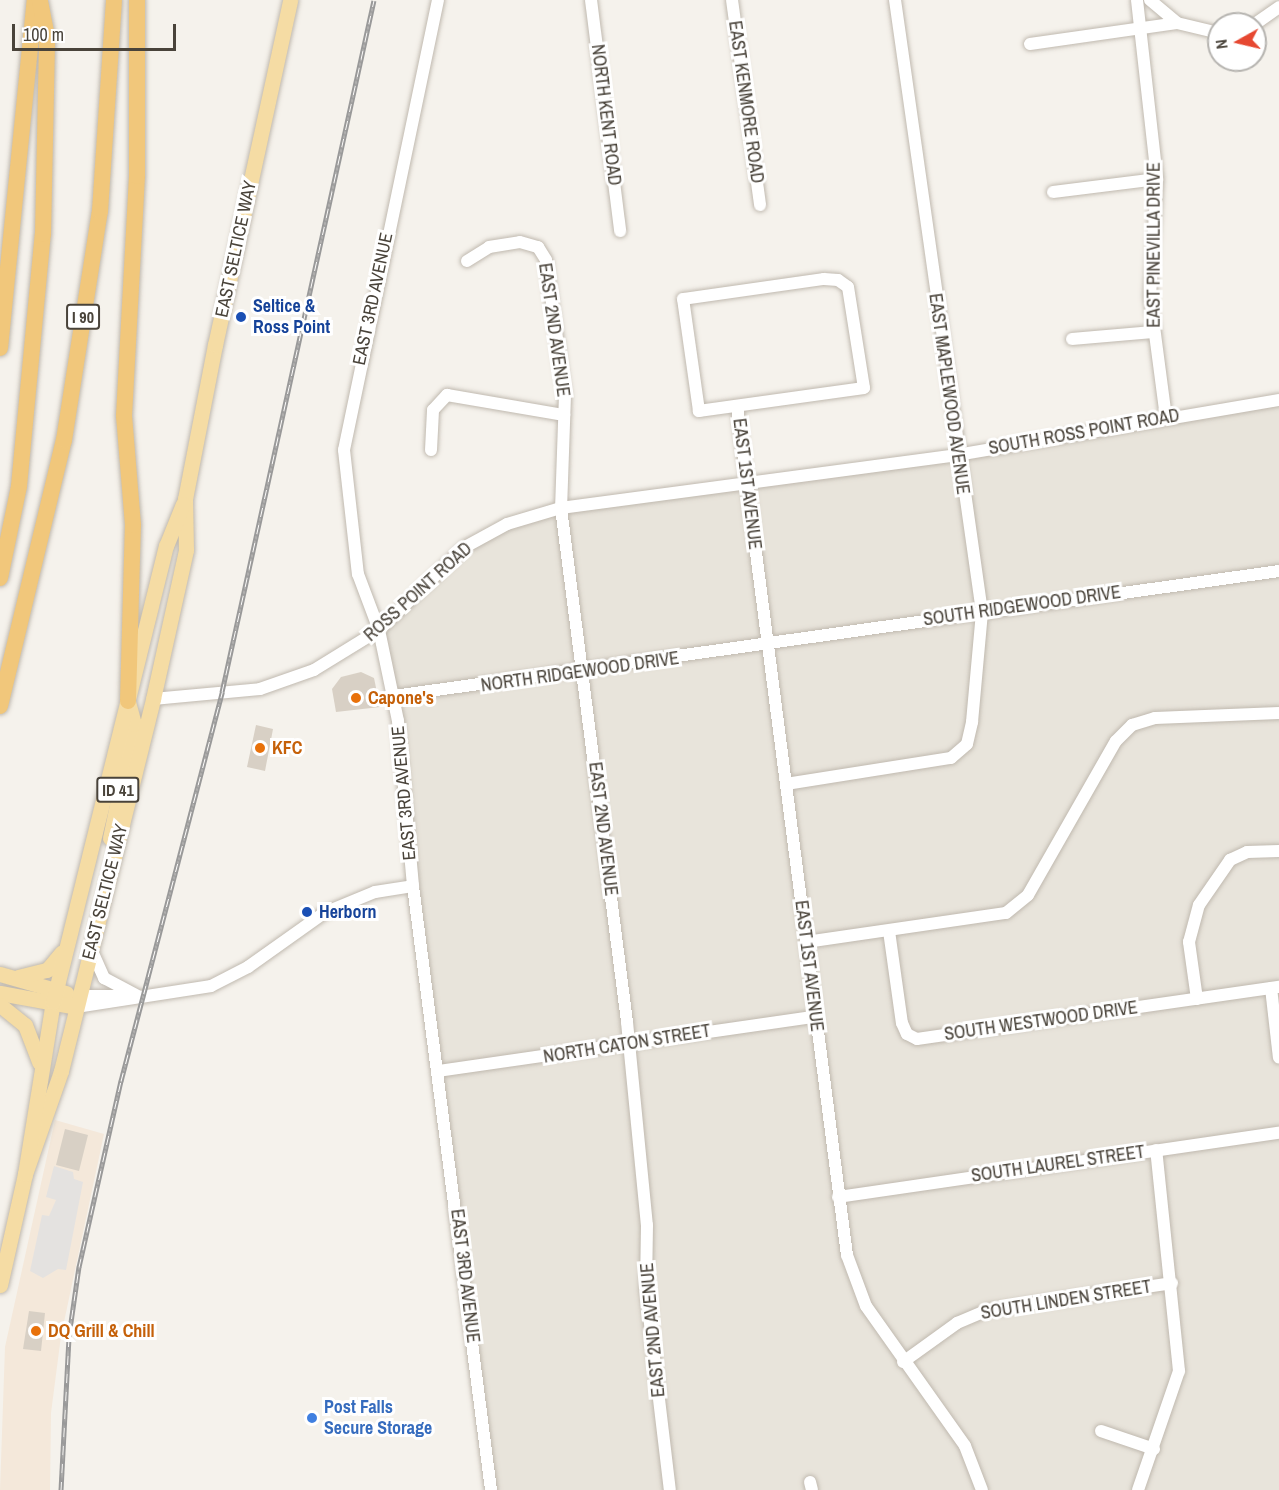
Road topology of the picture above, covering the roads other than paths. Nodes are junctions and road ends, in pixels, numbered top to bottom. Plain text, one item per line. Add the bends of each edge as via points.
1 (35, 0) edge
2 (40, 0) edge
3 (114, 0) edge
4 (137, 0) edge
5 (290, 0) edge
6 (438, 0) edge
7 (591, 0) edge
8 (732, 0) edge
9 (895, 0) edge
10 (1137, 0) edge
11 (1150, 0) edge
12 (1177, 23) junction
13 (1140, 28) junction
14 (1207, 30) edge
15 (1030, 44) dead end
16 (1157, 179) junction
17 (1053, 192) dead end
18 (760, 205) dead end
19 (620, 231) dead end
20 (468, 261) dead end
21 (1153, 332) junction
22 (1072, 339) dead end
23 (0, 348) edge
24 (1279, 399) edge
25 (737, 406) junction
26 (564, 415) junction
27 (1166, 418) junction
28 (431, 450) dead end
29 (957, 455) junction
30 (747, 483) junction
31 (186, 499) junction
32 (561, 508) junction
33 (1279, 570) edge
34 (0, 578) edge
35 (982, 612) junction
36 (379, 630) junction
37 (766, 643) junction
38 (582, 673) junction
39 (394, 696) junction
40 (153, 699) junction
41 (128, 701) junction
42 (0, 706) edge
43 (1279, 713) edge
44 (786, 784) junction
45 (1279, 851) edge
46 (107, 882) junction
47 (413, 886) junction
48 (889, 931) junction
49 (68, 941) junction
50 (806, 942) junction
51 (92, 945) junction
52 (7, 976) edge
53 (1275, 988) edge
54 (0, 993) edge
55 (55, 996) junction
56 (139, 997) junction
57 (1197, 999) junction
58 (78, 1001) junction
59 (0, 1005) edge
60 (815, 1017) junction
61 (628, 1044) junction
62 (1279, 1058) edge
63 (39, 1066) junction
64 (438, 1071) junction
65 (1279, 1133) edge
66 (1156, 1150) junction
67 (25, 1174) junction
68 (838, 1197) junction
69 (1172, 1283) junction
70 (0, 1285) edge
71 (903, 1362) junction
72 (1101, 1431) dead end
73 (1154, 1449) junction
74 (491, 1490) edge
75 (670, 1490) edge
76 (982, 1490) edge
77 (1138, 1490) edge

1 - 23 highway
2 - 34 highway via 47,37 43,234 19,486
3 - 42 highway, I 90 via 96,233 64,440
4 - 41 highway via 137,176 124,416 133,525
5 - 31 main road, EAST SELTICE WAY
6 - 36 street, EAST 3RD AVENUE via 344,450 358,574
7 - 19 street, NORTH KENT ROAD
8 - 18 street, EAST KENMORE ROAD
9 - 29 street, EAST MAPLEWOOD AVENUE
10 - 13 street, EAST PINEVILLA DRIVE
11 - 12 street
12 - 13 street
12 - 14 street
13 - 15 street
13 - 16 street, EAST PINEVILLA DRIVE
16 - 17 street
16 - 21 street, EAST PINEVILLA DRIVE via 1150,271
20 - 26 street, EAST 2ND AVENUE via 489,247 520,242 530,243 543,254 565,395
21 - 22 street
21 - 27 street, EAST PINEVILLA DRIVE
24 - 27 street, SOUTH ROSS POINT ROAD
25 - 25 street via 864,388 851,298 843,282 824,279 683,299 699,411
25 - 30 street, EAST 1ST AVENUE
26 - 28 street via 447,396 433,410
26 - 32 street, EAST 2ND AVENUE
27 - 29 street, SOUTH ROSS POINT ROAD
29 - 30 street, SOUTH ROSS POINT ROAD
29 - 35 street, EAST MAPLEWOOD AVENUE
30 - 32 street, ROSS POINT ROAD
30 - 37 street, EAST 1ST AVENUE
31 - 40 main road, EAST SELTICE WAY via 186,550
31 - 41 main road, EAST SELTICE WAY via 166,546
32 - 36 street, ROSS POINT ROAD via 507,524 465,547
32 - 38 street, EAST 2ND AVENUE
33 - 35 street, SOUTH RIDGEWOOD DRIVE
35 - 37 street, SOUTH RIDGEWOOD DRIVE
35 - 44 street, EAST MAPLEWOOD AVENUE via 967,744 951,758
36 - 39 street, EAST 3RD AVENUE
36 - 40 street, ROSS POINT ROAD via 283,683
37 - 38 street, NORTH RIDGEWOOD DRIVE
37 - 44 street, EAST 1ST AVENUE
38 - 39 street, NORTH RIDGEWOOD DRIVE
38 - 61 street, EAST 2ND AVENUE
39 - 47 street, EAST 3RD AVENUE
40 - 41 main road, ROSS POINT ROAD
40 - 46 main road, EAST SELTICE WAY
41 - 46 main road, ID 41 via 134,724 113,812
41 - 49 main road, EAST SELTICE WAY
43 - 48 street via 1155,718 1132,725 1116,741 1038,878 1014,909
44 - 50 street, EAST 1ST AVENUE
45 - 57 street via 1247,852 1230,860 1199,905 1189,933
46 - 51 main road, EAST SELTICE WAY / ID 41
47 - 56 street via 375,892 324,913 248,967 211,986
47 - 64 street, EAST 3RD AVENUE
48 - 50 street
48 - 57 street, SOUTH WESTWOOD DRIVE via 902,1023 908,1034 917,1039
49 - 52 main road via 53,966
49 - 55 main road, EAST SELTICE WAY
50 - 60 street, EAST 1ST AVENUE
51 - 56 street via 95,965 104,978
51 - 58 main road, EAST SELTICE WAY / ID 41
52 - 55 main road
53 - 57 street, SOUTH WESTWOOD DRIVE
53 - 62 street
54 - 55 main road
55 - 58 main road
55 - 63 main road, EAST SELTICE WAY
56 - 58 street
58 - 67 main road, EAST SELTICE WAY via 61,1071
59 - 63 main road via 25,1025
60 - 61 street, NORTH CATON STREET
60 - 68 street, EAST 1ST AVENUE
61 - 64 street, NORTH CATON STREET
61 - 75 street, EAST 2ND AVENUE via 647,1225 646,1290
63 - 67 main road, EAST SELTICE WAY
64 - 74 street, EAST 3RD AVENUE
65 - 66 street, SOUTH LAUREL STREET
66 - 68 street, SOUTH LAUREL STREET
66 - 69 street
67 - 70 main road, EAST SELTICE WAY
68 - 71 street, EAST 1ST AVENUE via 855,1282
69 - 71 street, SOUTH LINDEN STREET via 988,1310 957,1323
69 - 73 street via 1179,1371
71 - 76 street, EAST 1ST AVENUE via 965,1446
72 - 73 street
73 - 77 street

